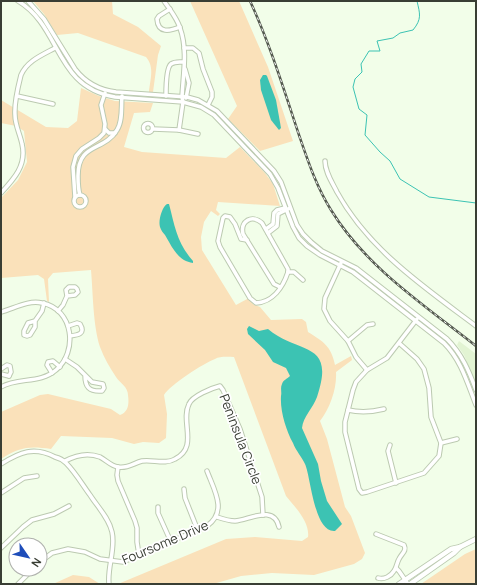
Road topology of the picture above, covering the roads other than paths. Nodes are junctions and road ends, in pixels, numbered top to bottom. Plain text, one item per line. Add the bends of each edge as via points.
1 (18, 1) edge
2 (28, 1) edge
3 (164, 1) edge
4 (170, 9) junction
5 (180, 27) junction
6 (55, 48) junction
7 (184, 48) junction
8 (184, 62) junction
9 (106, 90) junction
10 (122, 93) junction
11 (104, 95) junction
12 (17, 96) junction
13 (166, 96) junction
14 (184, 97) junction
15 (121, 98) junction
16 (183, 102) junction
17 (53, 104) dead end
18 (208, 105) junction
19 (105, 128) junction
20 (153, 129) dead end
21 (179, 130) junction
22 (115, 133) junction
23 (198, 134) dead end
24 (325, 161) dead end
25 (1, 193) edge
26 (80, 195) junction
27 (75, 197) junction
28 (290, 208) junction
29 (285, 209) junction
30 (267, 231) junction
31 (247, 240) junction
32 (343, 260) junction
33 (341, 265) junction
34 (288, 272) junction
35 (303, 280) dead end
36 (280, 287) junction
37 (67, 296) dead end
38 (44, 303) junction
39 (58, 311) junction
40 (1, 312) edge
41 (419, 317) junction
42 (35, 321) dead end
43 (416, 321) junction
44 (373, 324) dead end
45 (68, 326) junction
46 (476, 326) edge
47 (70, 336) junction
48 (348, 341) junction
49 (399, 343) junction
50 (65, 359) junction
51 (60, 366) junction
52 (1, 369) edge
53 (367, 370) junction
54 (52, 373) junction
55 (1, 374) edge
56 (85, 375) junction
57 (9, 376) junction
58 (12, 382) junction
59 (1, 387) edge
60 (476, 390) edge
61 (476, 404) edge
62 (384, 409) dead end
63 (348, 410) junction
64 (457, 440) dead end
65 (441, 443) junction
66 (390, 445) dead end
67 (65, 461) junction
68 (1, 464) edge
69 (118, 467) junction
70 (207, 471) dead end
71 (37, 476) dead end
72 (396, 483) junction
73 (184, 489) dead end
74 (1, 493) edge
75 (69, 506) dead end
76 (158, 507) dead end
77 (263, 515) junction
78 (217, 517) junction
79 (279, 527) dead end
80 (198, 531) junction
81 (376, 534) dead end
82 (476, 539) edge
83 (171, 542) junction
84 (1, 548) edge
85 (140, 555) junction
86 (48, 556) edge
87 (110, 561) junction
88 (396, 568) junction
89 (378, 578) dead end
90 (408, 583) edge
91 (109, 584) edge
92 (399, 584) edge

1 - 6 street via 36,18
2 - 9 street via 44,19 78,73 88,82
3 - 4 street
4 - 5 street
4 - 5 street via 157,19 159,26 166,31
5 - 7 street
6 - 11 street via 77,80
6 - 12 street via 36,58 23,70
7 - 8 street
7 - 18 street via 194,48 199,53 212,92
8 - 13 street via 170,65
8 - 14 street via 189,83
9 - 10 street
9 - 11 street
10 - 13 street
10 - 15 street
11 - 15 street
11 - 19 street via 101,105
12 - 17 street
12 - 25 street via 14,114 23,157 21,168
13 - 14 street
14 - 16 street
14 - 18 street
15 - 16 street
15 - 22 street via 119,127
16 - 21 street
16 - 29 street via 201,107 220,120 270,174
18 - 28 street via 224,117 271,166 279,178
19 - 22 street via 109,133
19 - 27 street via 102,136 76,156 73,167
20 - 21 street
21 - 23 street
22 - 26 street via 81,158 78,167
24 - 46 street via 332,183 352,216 369,237 400,267
26 - 27 street
26 - 27 street via 85,200 82,206 76,205
28 - 29 street
28 - 32 street via 307,239 322,251
29 - 30 street via 278,209 275,212 273,224
29 - 33 street via 296,232 307,246
30 - 31 street via 259,220 248,220 242,229
30 - 34 street
31 - 36 street via 274,284
31 - 36 street via 241,239 235,224 230,217 225,216 218,241 250,298 256,303 264,302
32 - 33 street
32 - 41 street
33 - 43 street
33 - 48 street via 325,298 324,309 330,321
34 - 35 street via 294,272
34 - 36 street
37 - 39 street
38 - 39 street
38 - 40 street via 30,302
38 - 42 street
39 - 45 street
41 - 43 street
41 - 60 street via 456,349
43 - 49 street
43 - 61 street via 455,355
44 - 48 street via 367,325
45 - 47 street
45 - 47 street via 77,323 82,329 79,335
47 - 50 street
48 - 53 street
49 - 53 street via 387,358
49 - 65 street via 424,369 429,388 431,417
50 - 51 street
50 - 56 street
51 - 54 street
51 - 54 street via 53,361 48,362
52 - 57 street via 10,366
53 - 63 street via 356,382
54 - 58 street via 36,380
55 - 57 street
56 - 56 street via 87,387 102,391 103,384 92,382
57 - 58 street
58 - 59 street
62 - 63 street via 363,412
63 - 72 street via 344,432 359,489 362,493
64 - 65 street
65 - 72 street via 439,456 424,473
66 - 72 street via 388,451
67 - 68 street via 45,452 29,452
67 - 69 street via 78,455 91,455
67 - 87 street via 109,523 113,539
69 - 77 street, Peninsula Circle via 131,466 142,461 165,462 180,456 188,439 186,414 189,403 197,396 220,386 240,429 262,497
69 - 85 street via 118,481 137,528
70 - 78 street, Foursome Drive via 219,505
71 - 74 street via 24,478
73 - 80 street
75 - 84 street via 54,514 32,520
76 - 83 street via 158,513
77 - 78 street via 235,521
77 - 79 street via 273,517
78 - 80 street, Foursome Drive
80 - 83 street, Foursome Drive
81 - 88 street via 404,545 405,550
82 - 90 main road via 451,549
83 - 85 street, Foursome Drive
85 - 87 street, Foursome Drive via 123,562
86 - 87 street via 68,549 80,550
87 - 91 street
88 - 89 street via 384,579
88 - 90 street
90 - 92 main road

